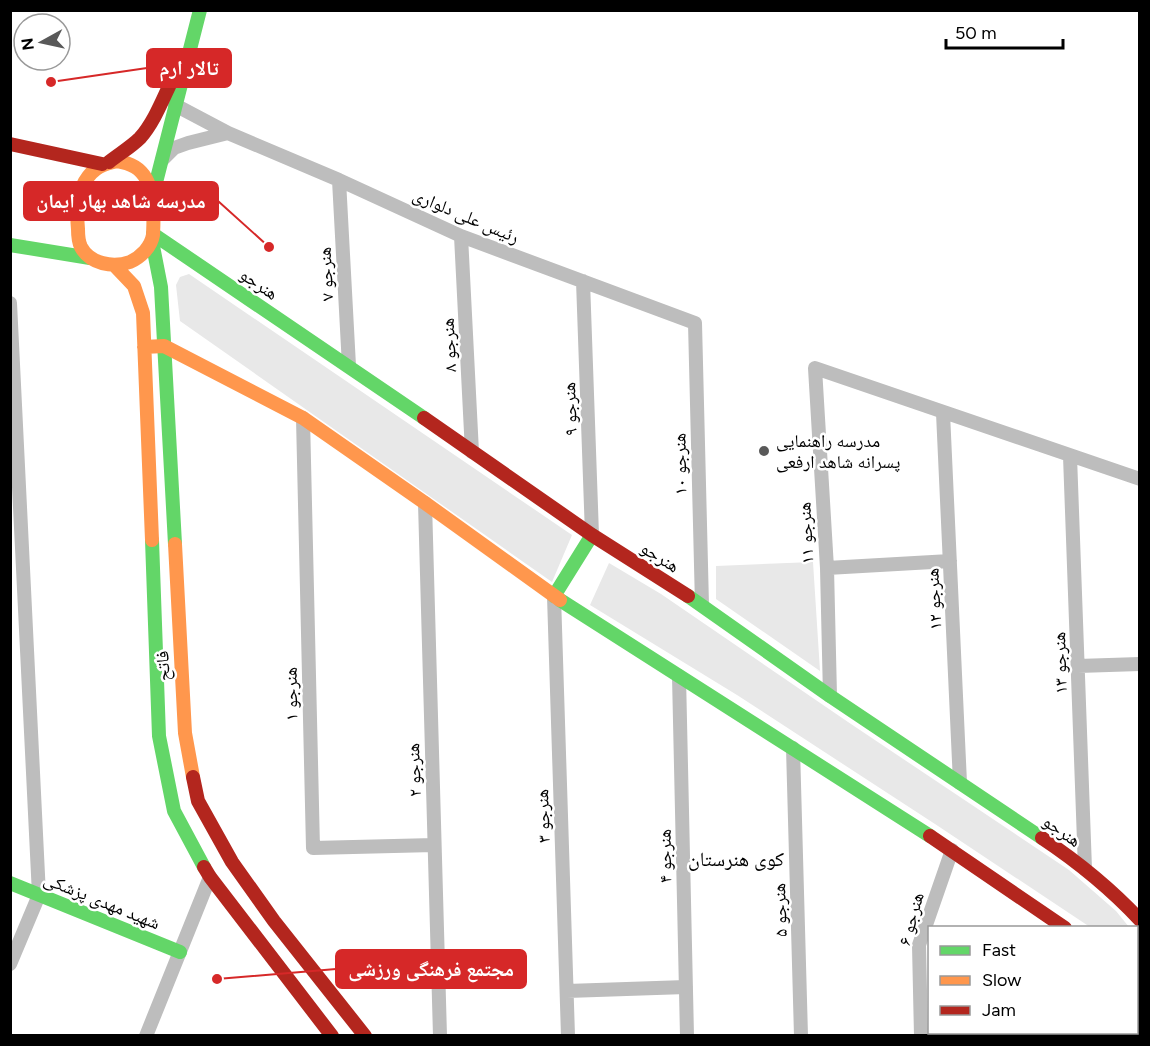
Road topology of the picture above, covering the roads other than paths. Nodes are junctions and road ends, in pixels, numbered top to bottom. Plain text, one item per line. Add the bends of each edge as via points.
1 (200, 10) edge
2 (190, 46) junction
3 (175, 105) junction
4 (228, 133) junction
5 (10, 144) edge
6 (162, 160) junction
7 (106, 163) junction
8 (339, 180) junction
9 (152, 198) junction
10 (461, 236) junction
11 (153, 238) junction
12 (10, 245) edge
13 (90, 258) junction
14 (114, 265) junction
15 (583, 281) junction
16 (10, 303) edge
17 (695, 323) joint
18 (164, 346) junction
19 (144, 347) junction
20 (349, 366) junction
21 (943, 413) junction
22 (303, 418) junction
23 (472, 452) junction
24 (1070, 456) junction
25 (1140, 479) edge
26 (425, 503) junction
27 (592, 535) junction
28 (950, 561) junction
29 (826, 568) junction
30 (554, 596) junction
31 (702, 605) junction
32 (1140, 664) edge
33 (1078, 666) junction
34 (679, 676) junction
35 (830, 696) junction
36 (793, 748) junction
37 (960, 783) junction
38 (198, 801) junction
39 (174, 811) junction
40 (434, 845) junction
41 (952, 850) junction
42 (1085, 869) junction
43 (210, 877) junction
44 (10, 883) edge
45 (39, 895) junction
46 (1140, 920) edge
47 (1064, 926) edge
48 (180, 952) junction
49 (10, 964) edge
50 (686, 987) junction
51 (567, 991) junction
52 (146, 1035) edge
53 (332, 1035) edge
54 (365, 1035) edge
55 (440, 1035) edge
56 (568, 1035) edge
57 (687, 1035) edge
58 (801, 1035) edge
59 (921, 1035) edge

1 - 2 street
2 - 3 street
2 - 7 street via 143,133
3 - 4 street, رئیس علی دلواری
3 - 6 street
4 - 6 street via 174,148
4 - 8 street, رئیس علی دلواری
5 - 7 street
6 - 9 street
7 - 9 street via 129,162 139,168
7 - 13 street via 81,186 76,211 80,245
8 - 10 street, رئیس علی دلواری
8 - 20 street, هنرجو ۷
9 - 11 street
10 - 15 street, رئیس علی دلواری
10 - 23 street, هنرجو ۸
11 - 14 street via 135,260
11 - 18 street, فاتح via 162,288
11 - 20 street, هنرجو
12 - 13 street
13 - 14 street
14 - 19 street, فاتح via 132,282 138,295
15 - 17 street, رئیس علی دلواری
15 - 27 street, هنرجو ۹
16 - 45 street
17 - 31 street, هنرجو ۱۰
18 - 19 street
18 - 22 street
18 - 38 street, فاتح via 185,733
19 - 39 street, فاتح via 159,736
20 - 23 street, هنرجو
21 - 24 street
21 - 28 street, هنرجو ۱۲
21 - 29 street, هنرجو ۱۱ via 815,368
22 - 26 street
22 - 40 street, هنرجو ۱ via 313,848
23 - 27 street, هنرجو
24 - 25 street
24 - 33 street, هنرجو ۱۳
26 - 30 street
26 - 40 street, هنرجو ۲
27 - 30 street
27 - 31 street, هنرجو
28 - 29 street
28 - 37 street, هنرجو ۱۲
29 - 35 street, هنرجو ۱۱
30 - 34 street
30 - 51 street, هنرجو ۳
31 - 35 street, هنرجو
32 - 33 street
33 - 42 street, هنرجو ۱۳
34 - 36 street
34 - 50 street, هنرجو ۴
35 - 37 street, هنرجو
36 - 41 street
36 - 58 street, هنرجو ۵
37 - 42 street, هنرجو
38 - 39 street
38 - 54 street, فاتح via 232,862 274,921
39 - 43 street, فاتح
40 - 55 street, هنرجو ۲
41 - 47 street
41 - 59 street, هنرجو ۶ via 919,945
42 - 46 street, هنرجو
43 - 48 street
43 - 53 street, فاتح
44 - 45 street, شهید مهدی پزشکی
45 - 48 street, شهید مهدی پزشکی
45 - 49 street
48 - 52 street
50 - 51 street
50 - 57 street, هنرجو ۴
51 - 56 street, هنرجو ۳

